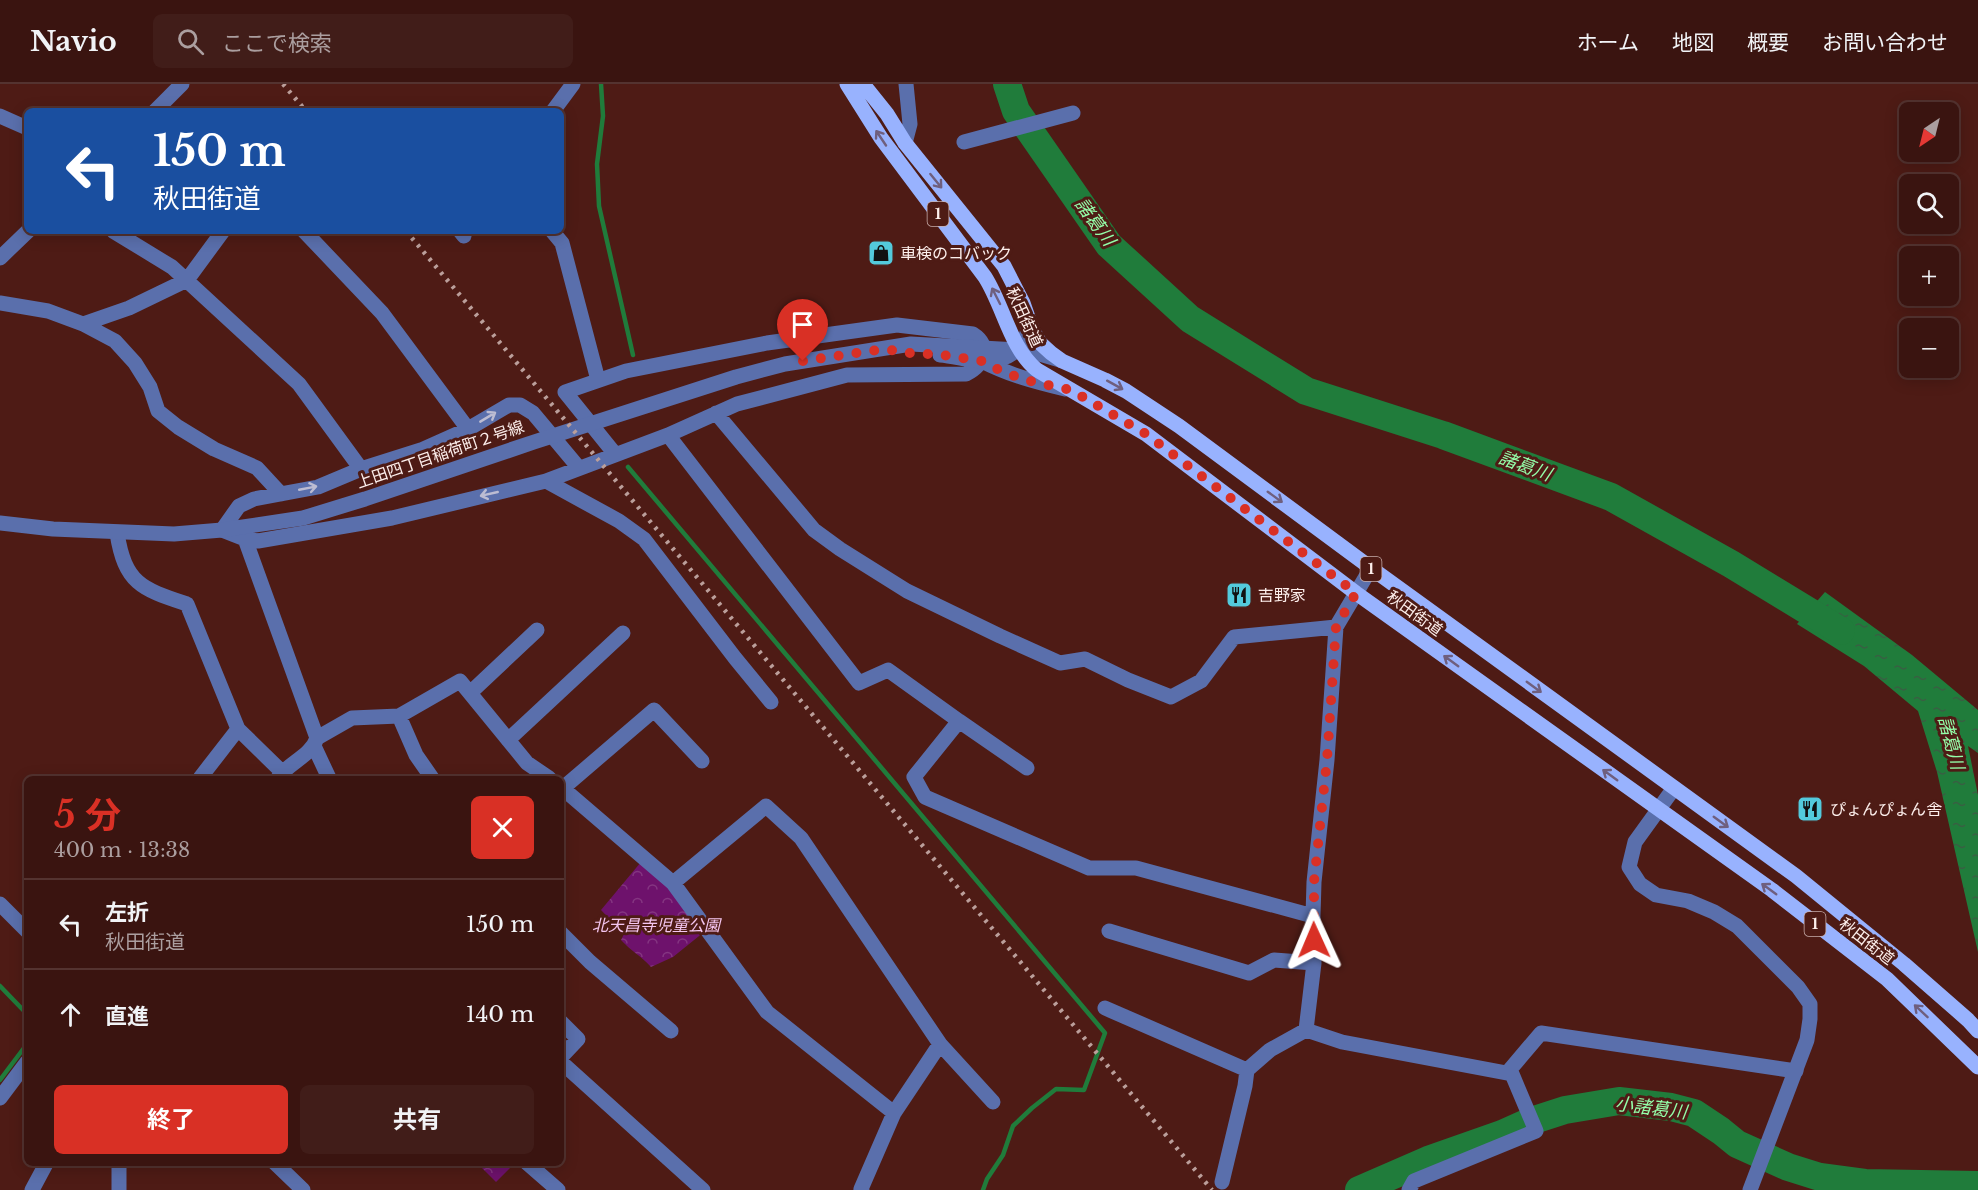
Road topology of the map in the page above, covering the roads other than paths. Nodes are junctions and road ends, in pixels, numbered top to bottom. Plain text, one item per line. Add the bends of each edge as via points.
1 (182, 84) edge
2 (573, 84) edge
3 (847, 84) edge
4 (863, 84) edge
5 (906, 84) edge
6 (158, 108) edge
7 (555, 108) edge
8 (1073, 113) dead end
9 (0, 116) edge
10 (24, 127) edge
11 (964, 142) dead end
12 (905, 143) junction
13 (25, 234) edge
14 (118, 234) edge
15 (221, 234) edge
16 (307, 234) edge
17 (554, 234) edge
18 (0, 258) edge
19 (187, 280) junction
20 (0, 303) edge
21 (1005, 317) junction
22 (1029, 320) junction
23 (83, 324) junction
24 (1018, 350) junction
25 (983, 355) junction
26 (1062, 361) junction
27 (598, 380) junction
28 (1071, 390) junction
29 (716, 413) junction
30 (468, 429) junction
31 (668, 435) junction
32 (615, 454) junction
33 (579, 468) junction
34 (361, 469) junction
35 (546, 482) junction
36 (281, 494) junction
37 (0, 523) edge
38 (222, 530) junction
39 (117, 533) junction
40 (245, 539) junction
41 (1371, 568) junction
42 (1356, 593) junction
43 (1336, 627) junction
44 (537, 630) dead end
45 (623, 633) dead end
46 (470, 693) junction
47 (771, 702) dead end
48 (399, 716) junction
49 (959, 722) junction
50 (238, 729) junction
51 (508, 740) junction
52 (315, 742) junction
53 (702, 761) dead end
54 (1027, 768) dead end
55 (280, 775) edge
56 (202, 776) edge
57 (328, 776) edge
58 (431, 776) edge
59 (546, 776) edge
60 (564, 786) edge
61 (1674, 788) junction
62 (564, 790) edge
63 (1658, 808) junction
64 (673, 883) junction
65 (0, 904) edge
66 (1313, 916) junction
67 (24, 928) edge
68 (1109, 931) dead end
69 (564, 936) edge
70 (1314, 963) junction
71 (1105, 1008) dead end
72 (564, 1025) edge
73 (1973, 1025) edge
74 (1306, 1030) junction
75 (671, 1031) dead end
76 (940, 1044) junction
77 (564, 1054) edge
78 (564, 1065) edge
79 (1978, 1066) edge
80 (1247, 1070) junction
81 (1796, 1071) junction
82 (1507, 1073) junction
83 (21, 1085) edge
84 (0, 1098) edge
85 (993, 1102) dead end
86 (894, 1113) junction
87 (45, 1166) edge
88 (119, 1166) edge
89 (278, 1166) edge
90 (531, 1166) edge
91 (1222, 1182) dead end
92 (32, 1190) edge
93 (119, 1190) edge
94 (303, 1190) edge
95 (558, 1190) edge
96 (703, 1190) edge
97 (860, 1190) edge
98 (1409, 1190) edge
99 (1750, 1190) edge

1 - 6 street
2 - 7 street
21 -> 3 main road, 秋田街道 / 1 via 985,277 881,138
4 - 12 main road, 秋田街道 / 1
5 - 12 street via 910,124
8 - 11 street
9 - 10 street
12 -> 22 main road, 秋田街道 / 1 via 1004,266
13 - 18 street
14 - 19 street
15 - 19 street
16 - 30 street via 382,312
17 - 27 street via 562,243
19 - 23 street via 129,308
19 - 34 street via 299,384
20 - 23 street via 48,311
21 - 24 main road, 秋田街道 / 1
21 - 25 street via 1003,337
22 - 24 street via 1029,332
22 - 26 main road, 秋田街道 / 1 via 1040,343
23 - 36 street via 115,341 135,363 150,387 158,411 214,449 257,468
24 - 25 street via 999,359
24 - 26 street
24 - 28 main road, 秋田街道 / 1 via 1036,370
25 - 27 street via 980,339 973,334 897,325 767,343
25 - 28 street via 1001,371
25 - 29 street via 976,369 966,374 848,375
25 - 38 street, 上田四丁目稲荷町２号線 via 911,344 785,364 303,518
26 -> 41 main road, 秋田街道 / 1 via 1144,403
27 - 32 street via 565,392
28 - 42 main road, 秋田街道 / 1 via 1146,434
29 - 31 street
29 - 43 street via 814,530 840,549 908,591 1060,663 1084,659 1171,697 1202,681 1234,637
30 -> 33 street via 509,405 520,405 533,413
30 - 34 street via 421,450
31 - 32 street
31 - 49 street via 859,683 888,670
32 - 33 street
33 - 35 street
36 -> 34 street via 318,487
35 -> 40 street via 392,518 258,541
35 - 47 street via 644,539
36 - 38 street via 239,506
37 - 39 street, 上田四丁目稲荷町２号線
38 - 39 street, 上田四丁目稲荷町２号線
38 - 40 street
39 - 50 street via 125,568 148,591 187,604
40 - 52 street
41 - 42 street
41 -> 61 main road, 秋田街道 / 1
42 - 43 street
63 -> 42 main road, 秋田街道 / 1
43 - 66 street
44 - 46 street
45 - 51 street
46 - 48 street via 460,681
46 - 51 street
48 - 52 street via 352,718
48 - 58 street via 416,755
49 - 54 street
49 - 66 street via 914,777 925,797 1089,868 1136,868
50 - 55 street
50 - 56 street
51 - 59 street via 527,763
52 - 55 street
52 - 57 street
53 - 60 street via 654,710
61 - 63 street
61 -> 73 main road, 秋田街道 / 1 via 1796,876
62 - 64 street
79 -> 63 main road, 秋田街道 / 1 via 1887,979
63 - 81 street via 1635,842 1629,867 1640,884 1656,895 1688,901 1737,926 1798,987 1810,1004 1810,1019
64 - 76 street via 766,806 801,838
64 - 86 street via 768,1012
65 - 67 street
66 - 70 street
68 - 70 street via 1249,974 1274,960
69 - 75 street
70 - 74 street
71 - 80 street
72 - 77 street via 578,1039
74 - 80 street via 1270,1050
74 - 82 street via 1342,1042
76 - 85 street
76 - 86 street
78 - 96 street
80 - 91 street
81 - 82 street via 1541,1033
81 - 99 street
82 - 98 street via 1512,1074 1536,1131 1414,1181
83 - 84 street
86 - 97 street
87 - 92 street
88 - 93 street
89 - 94 street
90 - 95 street

